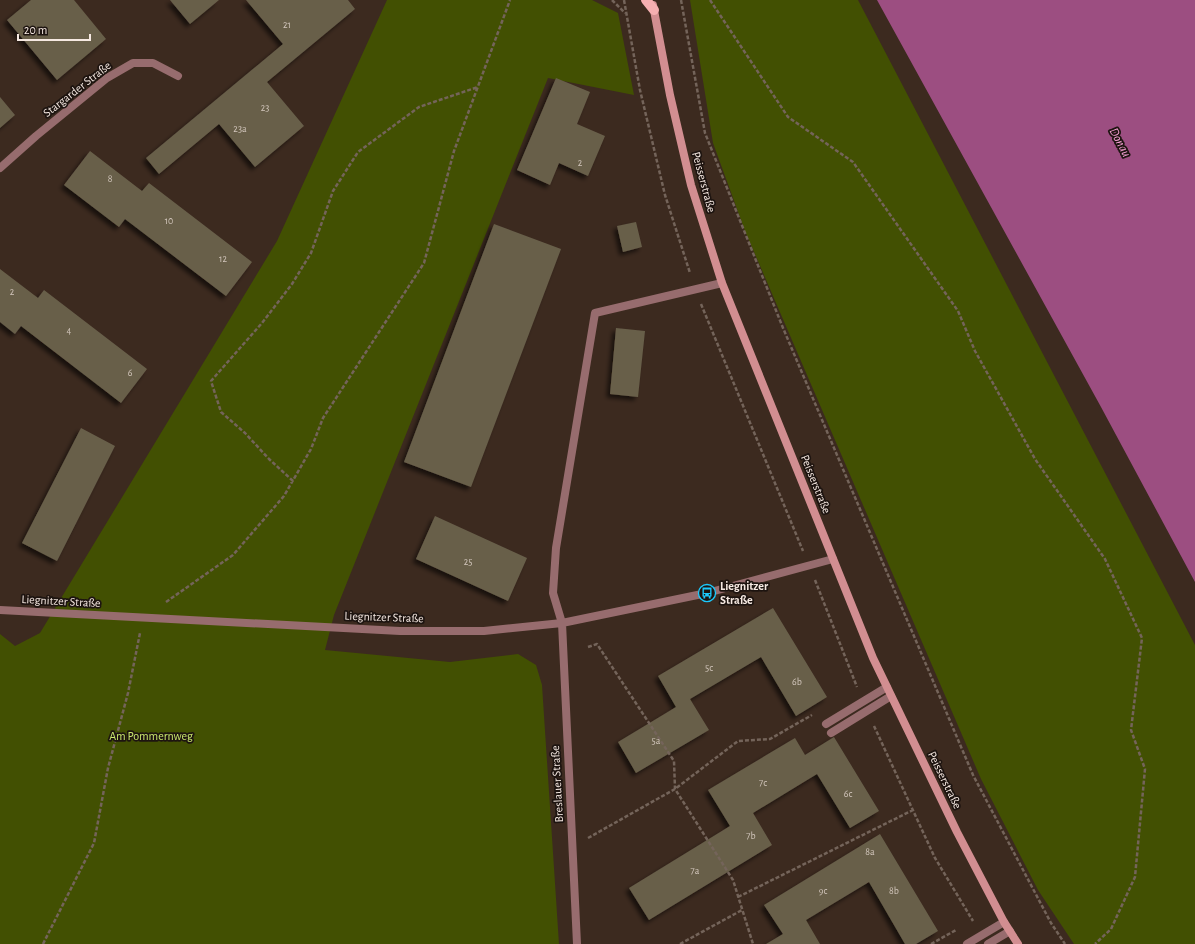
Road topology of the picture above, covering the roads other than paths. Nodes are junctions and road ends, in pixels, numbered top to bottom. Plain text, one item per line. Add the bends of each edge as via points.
1 (646, 0) edge
2 (653, 5) edge
3 (178, 76) dead end
4 (0, 168) edge
5 (722, 283) junction
6 (833, 559) junction
7 (0, 610) edge
8 (562, 623) junction
9 (887, 687) junction
10 (891, 696) junction
11 (826, 724) dead end
12 (831, 733) dead end
13 (1004, 922) junction
14 (1010, 931) junction
15 (577, 944) edge
16 (967, 944) edge
17 (988, 944) edge
18 (1018, 944) edge

1 - 2 main road
2 - 5 street, Peisserstraße via 691,185
3 - 4 street, Stargarder Straße via 153,63 133,63 107,78
5 - 6 street, Peisserstraße
5 - 8 street, Breslauer Straße via 595,313 556,548 553,593
6 - 8 street, Liegnitzer Straße via 707,593
6 - 9 street, Peisserstraße
7 - 8 street, Liegnitzer Straße via 400,631 484,631
8 - 15 street, Breslauer Straße
9 - 10 street, Peisserstraße
9 - 11 street
10 - 12 street
10 - 13 street, Peisserstraße
13 - 14 street, Peisserstraße
13 - 16 street
14 - 17 street
14 - 18 street, Peisserstraße

